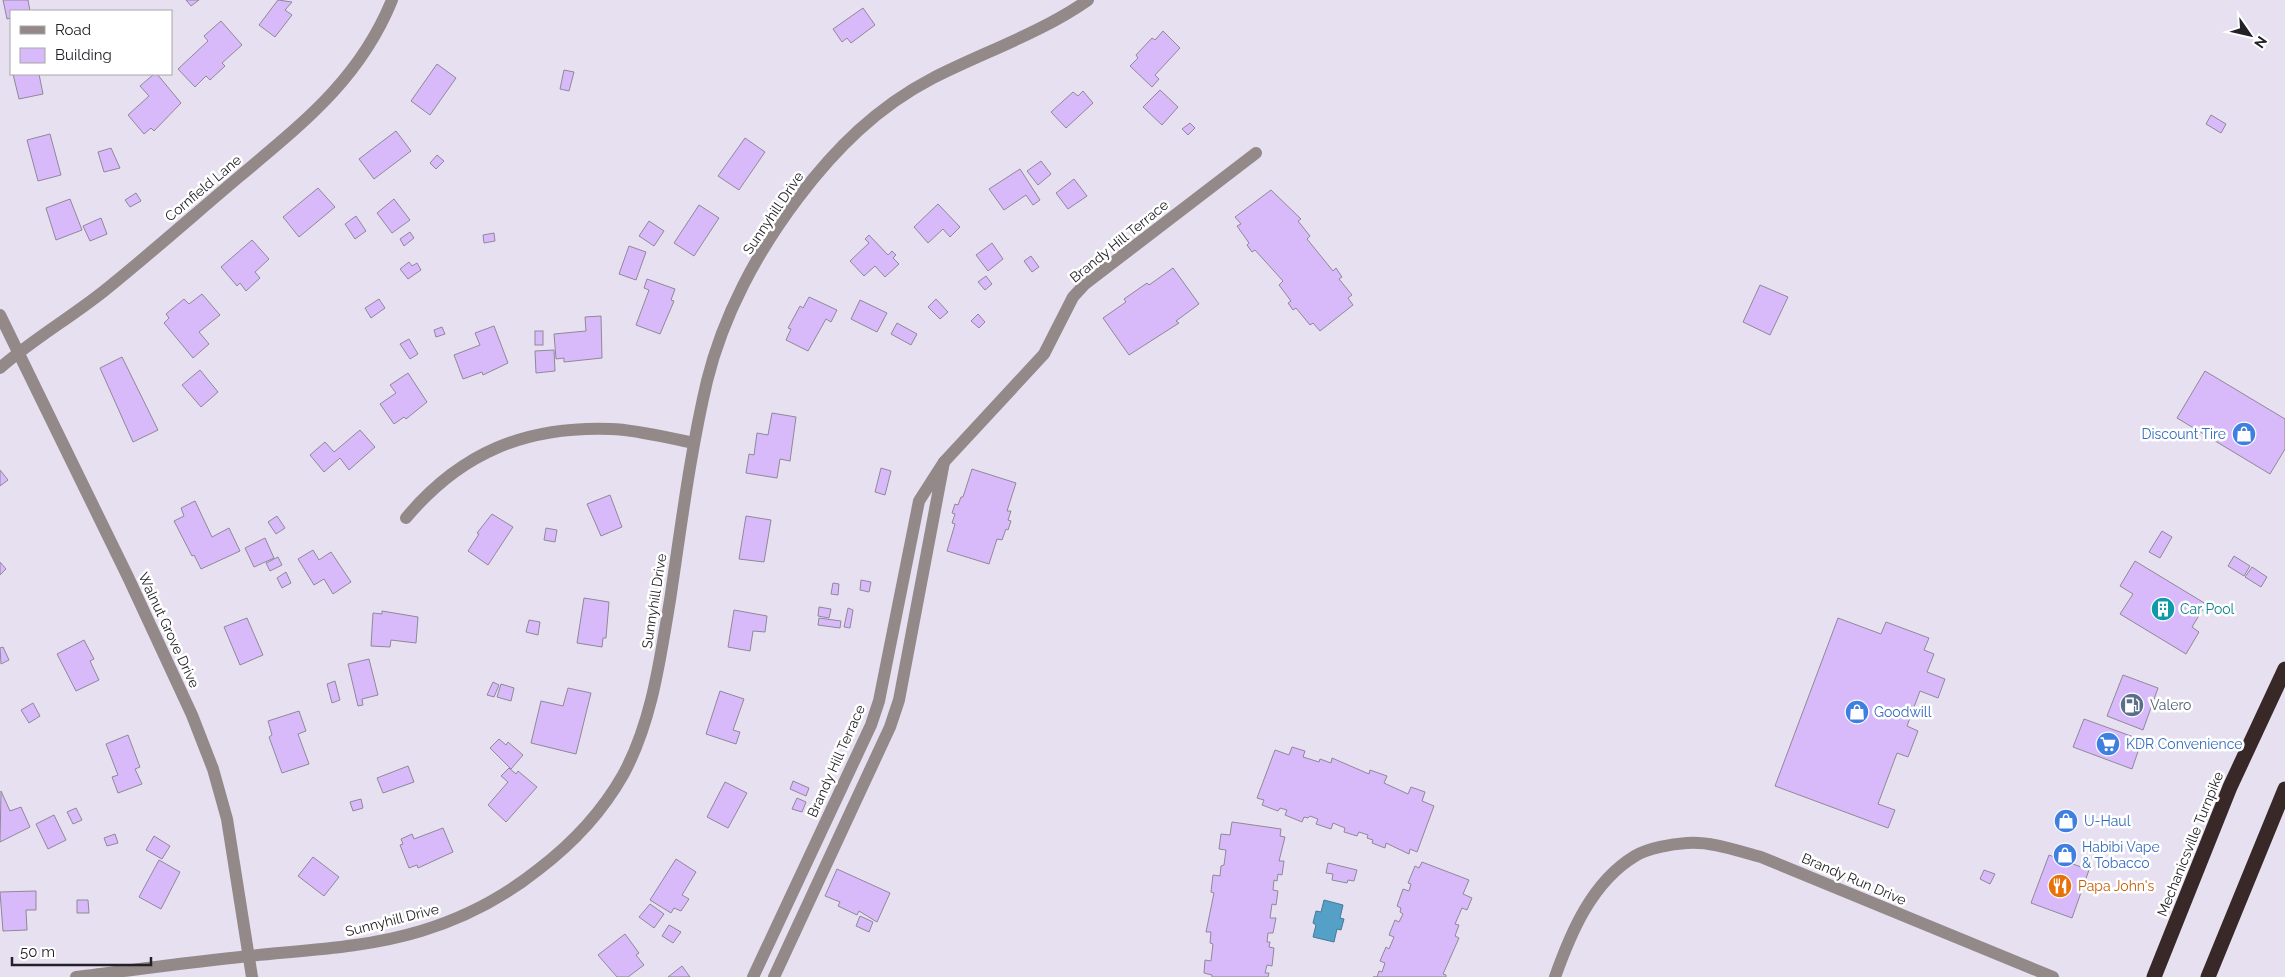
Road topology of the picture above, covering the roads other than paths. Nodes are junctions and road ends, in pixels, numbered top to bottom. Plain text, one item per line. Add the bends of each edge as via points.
1 (392, 0) edge
2 (1088, 0) edge
3 (1256, 153) dead end
4 (0, 315) edge
5 (18, 353) junction
6 (0, 368) edge
7 (694, 443) junction
8 (944, 462) junction
9 (406, 518) dead end
10 (2285, 670) edge
11 (2285, 788) edge
12 (250, 956) junction
13 (76, 977) edge
14 (252, 977) edge
15 (753, 977) edge
16 (774, 977) edge
17 (1554, 977) edge
18 (2053, 977) edge
19 (2154, 977) edge
20 (2208, 977) edge

1 - 5 street, Cornfield Lane via 366,52 344,82 310,118 104,291
2 - 7 street, Sunnyhill Drive via 931,79 880,111 837,150 796,200 740,291 708,378
3 - 8 street, Brandy Hill Terrace via 1085,284 1073,297 1044,354
4 - 5 street, Walnut Grove Drive
5 - 6 street, Cornfield Lane
5 - 12 street, Walnut Grove Drive via 128,577 192,715 213,769 227,819
7 - 9 street via 611,429 541,434 504,444 472,459 432,488
7 - 12 street, Sunnyhill Drive via 661,655 647,712 623,775 585,828 526,880 455,919 371,943
8 - 15 street, Brandy Hill Terrace via 919,501 879,701 871,725
8 - 16 street via 899,700
10 - 19 highway, Mechanicsville Turnpike via 2230,787
11 - 20 highway
12 - 13 street, Sunnyhill Drive
12 - 14 street, Walnut Grove Drive
17 - 18 street, Brandy Run Drive via 1569,937 1591,898 1612,874 1636,855 1688,842 1761,857

